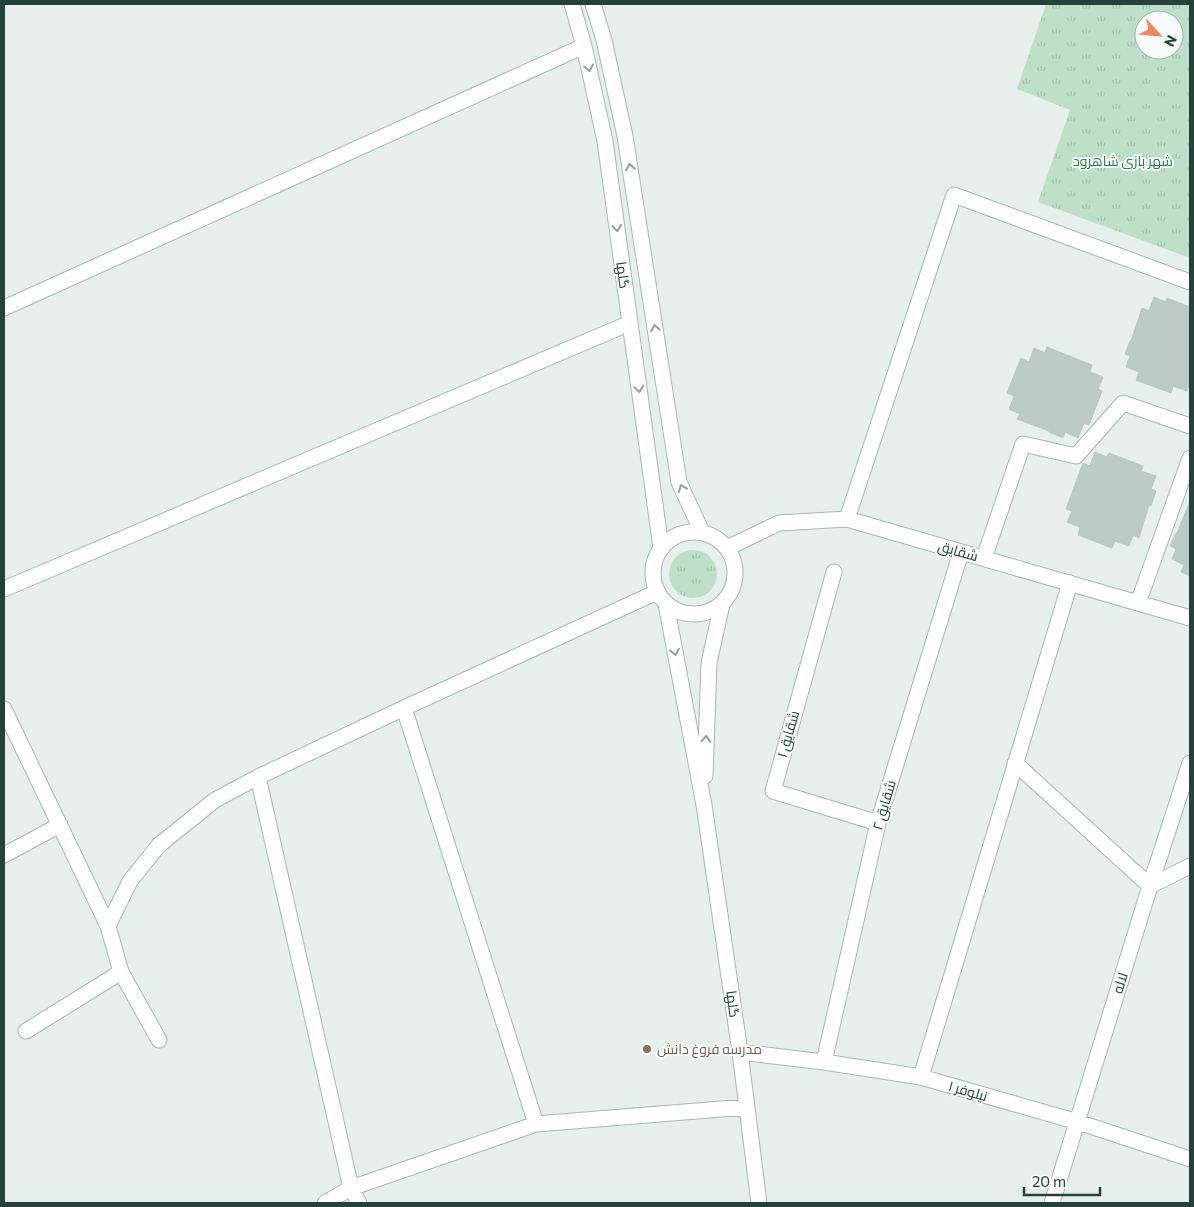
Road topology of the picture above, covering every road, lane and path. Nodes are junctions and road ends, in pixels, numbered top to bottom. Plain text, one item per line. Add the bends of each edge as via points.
1 (572, 4) edge
2 (593, 4) edge
3 (584, 46) junction
4 (1190, 282) edge
5 (4, 308) edge
6 (630, 322) junction
7 (1190, 426) edge
8 (1190, 458) edge
9 (847, 519) junction
10 (702, 532) junction
11 (661, 548) junction
12 (727, 548) junction
13 (961, 552) junction
14 (984, 558) junction
15 (834, 572) dead end
16 (1070, 584) junction
17 (4, 589) edge
18 (662, 598) junction
19 (1138, 603) junction
20 (722, 604) junction
21 (1190, 618) edge
22 (404, 708) junction
23 (4, 709) edge
24 (1015, 763) junction
25 (1190, 763) edge
26 (258, 777) junction
27 (704, 805) junction
28 (878, 823) junction
29 (60, 825) junction
30 (4, 855) edge
31 (1190, 866) edge
32 (1150, 886) junction
33 (108, 926) junction
34 (122, 972) junction
35 (26, 1031) dead end
36 (159, 1040) dead end
37 (740, 1052) junction
38 (824, 1062) junction
39 (921, 1077) junction
40 (746, 1107) junction
41 (1078, 1122) junction
42 (536, 1124) junction
43 (1190, 1159) edge
44 (351, 1188) junction
45 (325, 1203) edge
46 (359, 1203) edge
47 (759, 1203) edge
48 (1052, 1203) edge

1 - 3 street, گلها
10 -> 2 street, گلها via 679,482 625,136
3 - 5 street
3 -> 6 street, گلها via 605,141
4 - 9 street via 954,195
6 -> 11 street, گلها
6 - 17 street
7 - 14 street via 1123,402 1076,456 1023,444
8 - 19 street
9 - 12 street, شقایق via 779,523
9 - 13 street, شقایق
10 - 11 street via 687,532
10 - 12 street
11 - 18 street via 654,562 653,577
12 - 20 street via 734,562 735,577 731,592
13 - 14 street, شقایق
13 - 28 street, شقایق ۲
14 - 16 street, شقایق
15 - 28 street, شقایق ۱ via 773,791
16 - 19 street, شقایق
16 - 24 street
18 - 20 street via 679,612 694,615 709,612
18 - 22 street
18 -> 27 street, گلها
19 - 21 street, شقایق
27 -> 20 street, گلها via 709,663
22 - 26 street
22 - 42 street
23 - 29 street
24 - 32 street
24 - 39 street
25 - 32 street, لاله
26 - 33 street via 215,800 159,845 130,881
26 - 44 street
27 - 37 street, گلها
28 - 38 street, شقایق ۲
29 - 30 street
29 - 33 street
31 - 32 street
32 - 41 street, لاله
33 - 34 street
34 - 35 street
34 - 36 street
37 - 38 street, نیلوفر ۱
37 - 40 street, گلها
38 - 39 street, نیلوفر ۱
39 - 41 street, نیلوفر ۱
40 - 42 street
40 - 47 street, گلها
41 - 43 street, نیلوفر ۱
41 - 48 street, لاله
42 - 44 street
44 - 45 street
44 - 46 street

